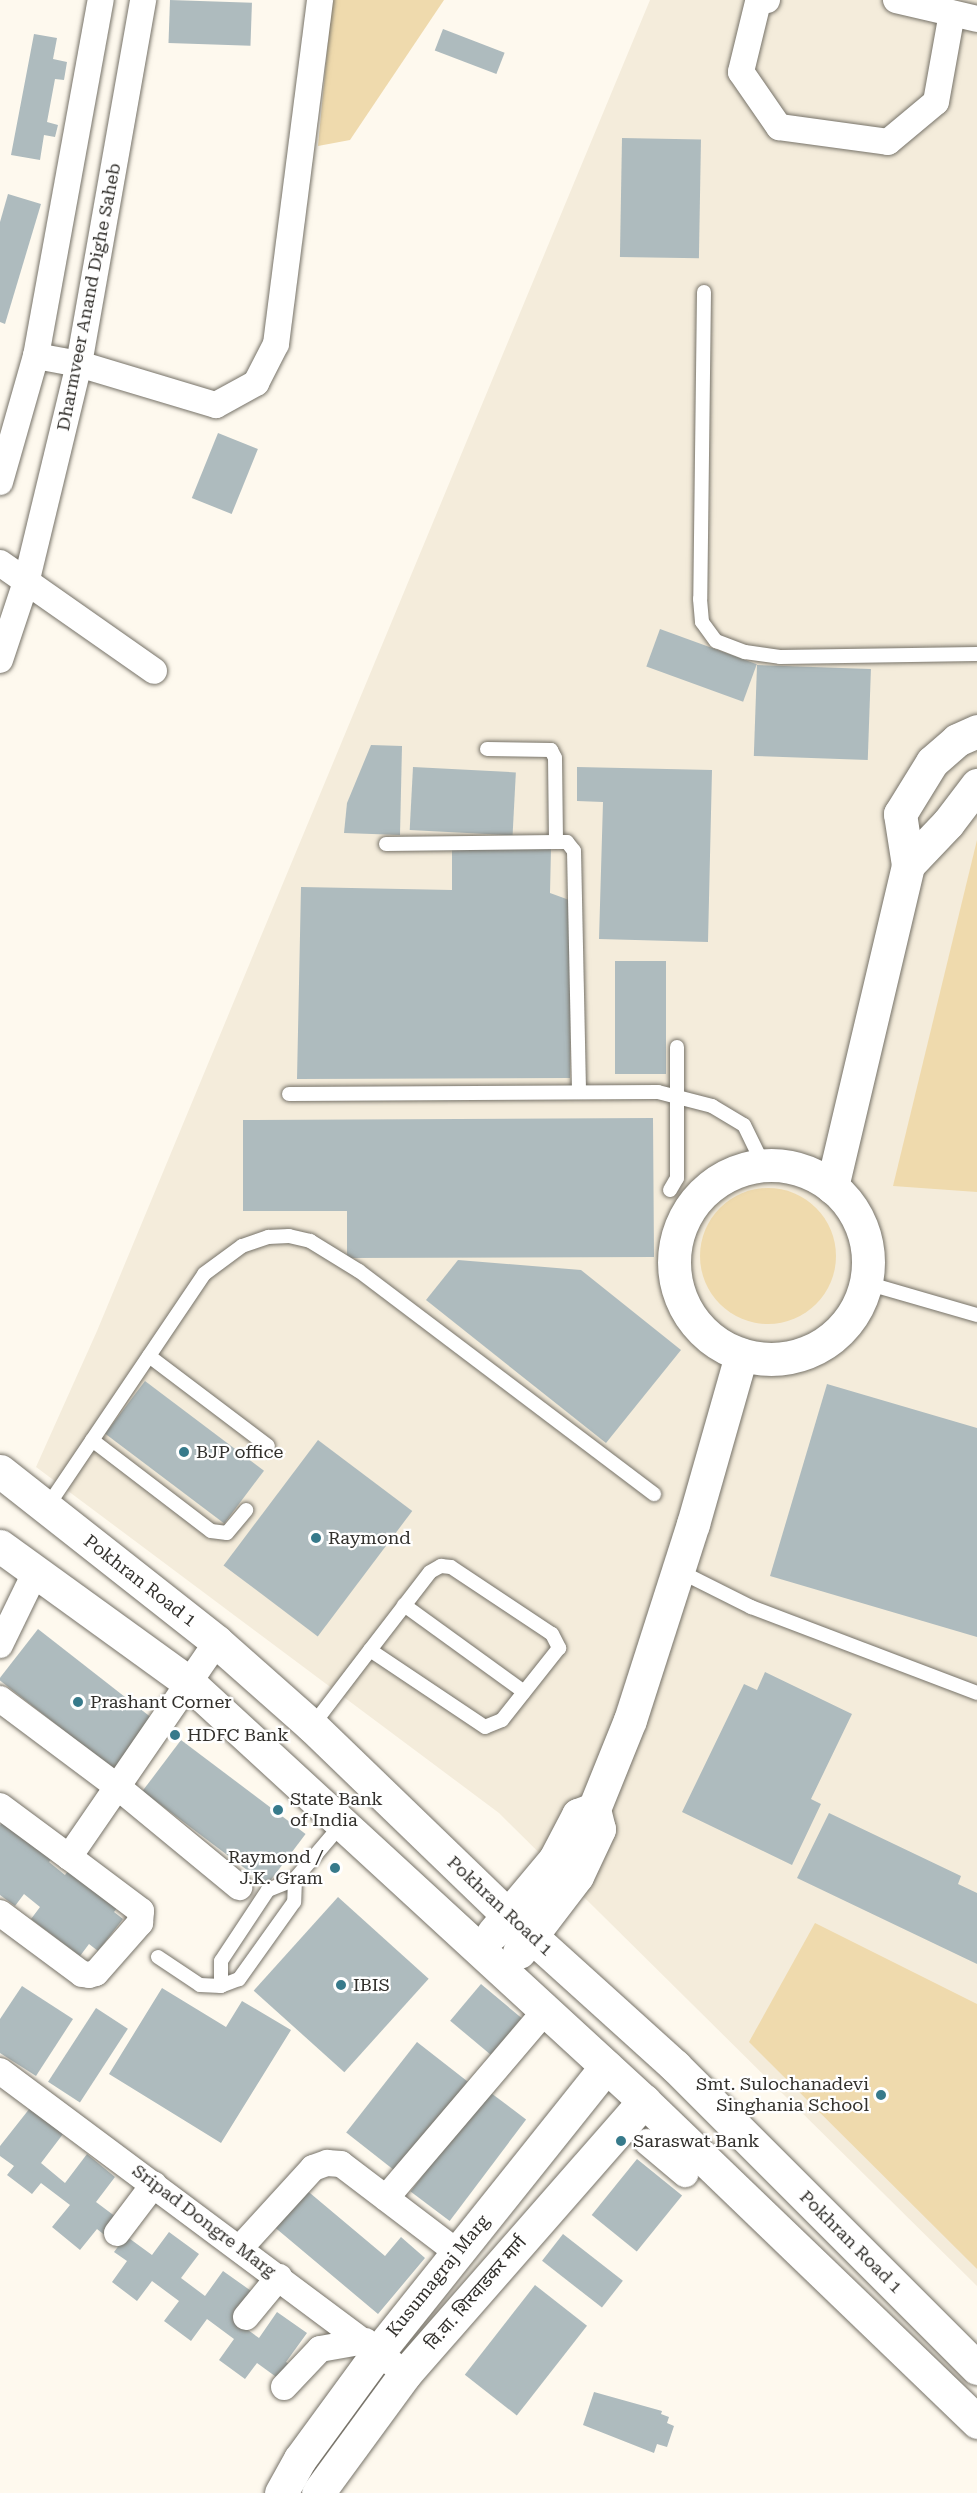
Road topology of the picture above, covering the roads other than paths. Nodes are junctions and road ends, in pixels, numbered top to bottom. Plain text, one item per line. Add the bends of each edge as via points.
1 (101, 0) edge
2 (143, 0) edge
3 (320, 0) edge
4 (767, 0) edge
5 (896, 0) edge
6 (952, 13) junction
7 (977, 19) edge
8 (704, 292) dead end
9 (36, 356) junction
10 (79, 364) junction
11 (0, 482) edge
12 (0, 563) edge
13 (27, 579) junction
14 (977, 654) edge
15 (0, 660) edge
16 (154, 671) dead end
17 (977, 730) edge
18 (487, 749) dead end
19 (977, 784) edge
20 (556, 842) junction
21 (386, 844) dead end
22 (908, 865) junction
23 (677, 1047) dead end
24 (579, 1092) junction
25 (289, 1094) dead end
26 (678, 1097) junction
27 (764, 1166) junction
28 (831, 1187) junction
29 (670, 1190) dead end
30 (866, 1283) junction
31 (977, 1316) edge
32 (741, 1355) junction
33 (148, 1356) junction
34 (92, 1440) junction
35 (268, 1446) dead end
36 (23, 1489) edge
37 (654, 1494) dead end
38 (246, 1509) dead end
39 (9, 1557) edge
40 (675, 1569) junction
41 (404, 1605) junction
42 (217, 1642) junction
43 (0, 1645) edge
44 (370, 1650) junction
45 (188, 1682) junction
46 (524, 1692) junction
47 (977, 1693) edge
48 (0, 1699) edge
49 (312, 1726) junction
50 (119, 1788) junction
51 (0, 1806) edge
52 (340, 1825) junction
53 (69, 1857) junction
54 (296, 1880) junction
55 (239, 1887) dead end
56 (0, 1913) edge
57 (521, 1927) junction
58 (477, 1949) junction
59 (158, 1957) dead end
60 (501, 1971) junction
61 (221, 1986) junction
62 (545, 2011) junction
63 (606, 2067) junction
64 (0, 2071) edge
65 (644, 2101) junction
66 (646, 2142) dead end
67 (688, 2171) junction
68 (154, 2184) junction
69 (386, 2198) junction
70 (832, 2223) junction
71 (117, 2233) dead end
72 (240, 2248) junction
73 (457, 2252) junction
74 (802, 2253) junction
75 (279, 2277) junction
76 (246, 2317) dead end
77 (372, 2346) junction
78 (977, 2368) edge
79 (405, 2374) junction
80 (284, 2387) dead end
81 (977, 2422) edge
82 (282, 2493) edge
83 (318, 2493) edge

1 - 9 street
2 - 10 street, Dharmveer Anand Dighe Saheb
3 - 10 street via 276,344 256,383 216,405
4 - 6 street via 758,3 741,72 779,127 888,142 936,102
5 - 6 street
6 - 7 street
8 - 14 lane via 700,599 702,622 716,641 745,652 780,657
9 - 10 street
9 - 11 street
10 - 13 street, Dharmveer Anand Dighe Saheb
12 - 13 street
13 - 15 street, Dharmveer Anand Dighe Saheb
13 - 16 street
17 - 22 street via 957,740 932,762 900,814
18 - 20 lane via 551,750 555,758
19 - 22 street via 948,824
20 - 21 lane
20 - 24 lane via 567,842 574,852
22 - 28 street
23 - 26 lane
24 - 25 lane
24 - 26 lane via 658,1092
26 - 27 lane via 712,1106 744,1125
26 - 29 lane via 677,1178
27 - 28 street via 800,1170
27 - 32 street via 730,1175 700,1195 675,1242 674,1277 686,1311 709,1338
28 - 30 street via 855,1214 862,1230 867,1250
30 - 31 lane
30 - 32 street via 852,1316 819,1346 777,1359
32 - 40 street via 693,1524
33 - 34 lane
33 - 35 lane
33 - 37 lane via 204,1275 242,1246 268,1237 310,1241 359,1271
34 - 36 lane
34 - 38 lane via 211,1531 227,1533
36 - 42 street, Pokhran Road 1
39 - 43 street
39 - 45 street
40 - 47 lane via 751,1607
40 - 57 street via 630,1720 594,1809 578,1815
41 - 44 lane
41 - 46 lane
41 - 46 lane via 430,1572 451,1567 552,1634 559,1648
42 - 45 street
42 - 49 street, Pokhran Road 1
44 - 46 lane via 485,1727 502,1720
44 - 49 lane
45 - 50 street
45 - 52 street
48 - 50 street
49 - 57 street, Pokhran Road 1
50 - 53 street
50 - 55 street
51 - 53 street
52 - 54 lane
52 - 58 street
53 - 56 street via 142,1915 96,1973 82,1974
54 - 61 lane via 294,1902 239,1979
54 - 61 lane via 268,1890 220,1960
57 - 58 street
57 - 60 street
57 - 70 street, Pokhran Road 1 via 675,2066
58 - 60 street
59 - 61 lane via 200,1985
60 - 62 street
62 - 63 street
62 - 69 street
63 - 65 street
63 - 73 street, Kusumagraj Marg
64 - 68 street, Sripad Dongre Marg
65 - 67 street
65 - 79 street, वि.वा. शिरवाडकर मार्ग
66 - 67 street
67 - 74 street
68 - 71 street
68 - 72 street, Sripad Dongre Marg
69 - 72 street via 341,2164 318,2165
69 - 73 street
70 - 74 street
70 - 78 street, Pokhran Road 1
72 - 75 street, Sripad Dongre Marg
73 - 77 street, Kusumagraj Marg
74 - 81 street
75 - 76 street
75 - 77 street, Sripad Dongre Marg
77 - 79 street, Sripad Dongre Marg
77 - 80 street via 320,2349
77 - 82 street, Kusumagraj Marg
79 - 83 street, वि.वा. शिरवाडकर मार्ग

